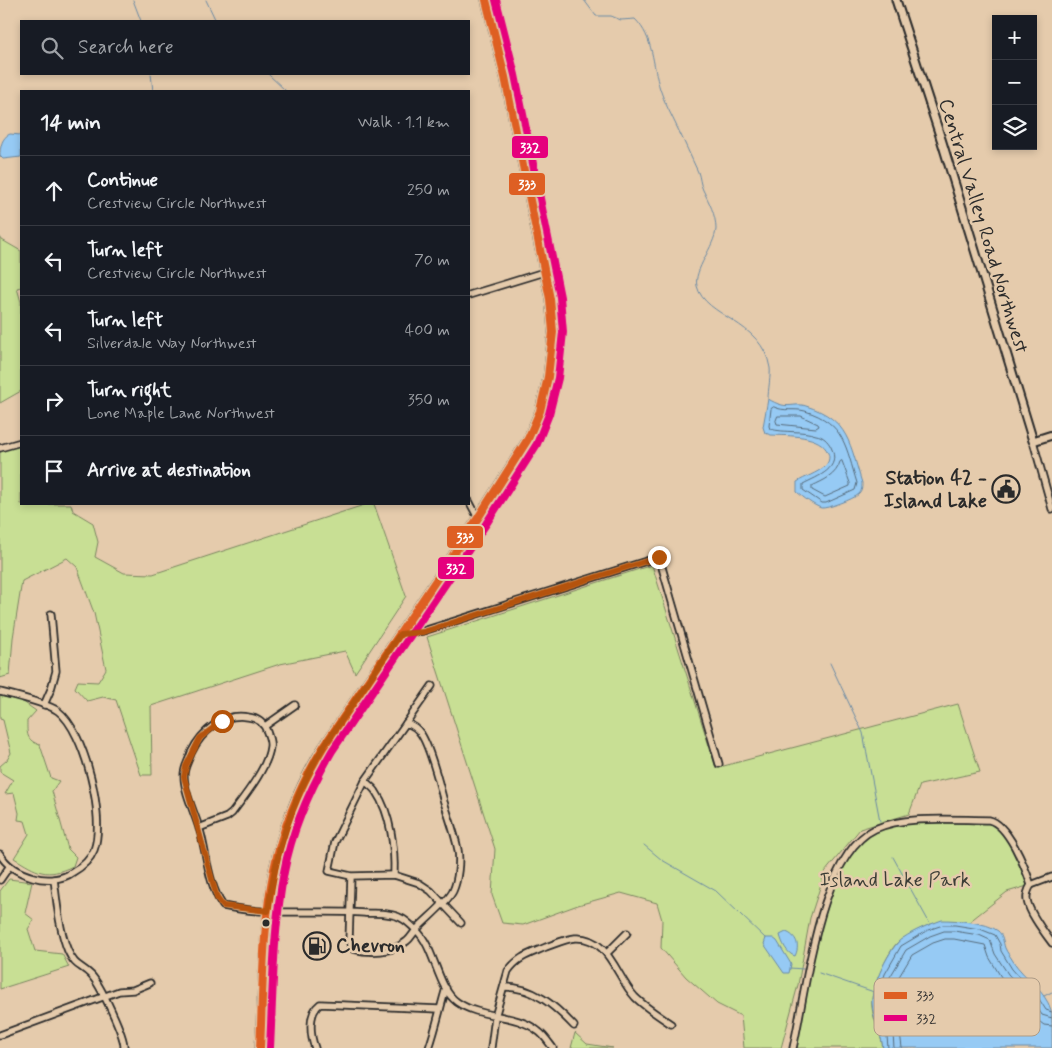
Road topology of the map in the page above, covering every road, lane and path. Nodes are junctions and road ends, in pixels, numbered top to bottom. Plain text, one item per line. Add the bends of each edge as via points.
1 (486, 0) edge
2 (896, 0) edge
3 (544, 272) junction
4 (470, 295) edge
5 (1052, 435) edge
6 (20, 442) edge
7 (1033, 442) junction
8 (0, 448) edge
9 (470, 503) edge
10 (1052, 509) edge
11 (478, 518) junction
12 (51, 614) dead end
13 (400, 634) junction
14 (432, 686) dead end
15 (0, 692) edge
16 (44, 705) junction
17 (295, 705) dead end
18 (406, 723) junction
19 (265, 726) junction
20 (719, 764) dead end
21 (365, 781) junction
22 (199, 828) junction
23 (0, 854) edge
24 (9, 868) junction
25 (351, 876) junction
26 (394, 876) junction
27 (1052, 877) edge
28 (54, 879) junction
29 (0, 880) edge
30 (1031, 885) junction
31 (443, 903) junction
32 (268, 911) junction
33 (349, 912) junction
34 (461, 923) dead end
35 (416, 930) junction
36 (627, 933) dead end
37 (1052, 943) edge
38 (607, 953) junction
39 (150, 983) dead end
40 (504, 986) junction
41 (446, 988) junction
42 (104, 998) junction
43 (439, 1009) junction
44 (495, 1016) junction
45 (671, 1024) dead end
46 (574, 1026) dead end
47 (0, 1034) edge
48 (124, 1048) edge
49 (260, 1048) edge
50 (315, 1048) edge
51 (429, 1048) edge
52 (491, 1048) edge
53 (553, 1048) edge
54 (793, 1048) edge

1 - 3 main road via 500,50
2 - 7 main road, Central Valley Road Northwest
3 - 4 street
3 - 11 main road via 553,332 544,394 528,439
5 - 7 main road
6 - 8 street
7 - 10 street
9 - 11 street
11 - 13 main road
12 - 16 street via 56,671
13 - 20 street via 423,632 659,557
13 - 32 main road via 313,765 284,833
14 - 18 street
15 - 16 street
16 - 28 street via 57,709 80,746 92,783 97,819 96,843 89,858 72,874
17 - 19 street
18 - 21 street
18 - 31 street via 422,735 459,851 452,892
19 - 22 street via 270,749 257,776 232,813
19 - 22 street via 254,718 232,716 200,738 184,777
21 - 25 street via 335,842 330,871
21 - 26 street via 376,792 386,815 395,853
22 - 32 street via 217,898 223,906
23 - 24 street
24 - 28 street via 31,877
24 - 29 street
25 - 26 street
25 - 33 street
26 - 31 street via 419,883
27 - 30 street
28 - 42 street via 68,950 76,965 91,976
30 - 37 street via 1027,901
30 - 54 street via 1006,834 994,821 916,820 876,828 860,838 852,846 826,897
31 - 34 street
31 - 35 street
32 - 33 street
32 - 49 main road
33 - 35 street via 390,914 402,918
33 - 35 street via 349,941 353,949 391,950 409,940
35 - 41 street via 426,942
36 - 38 street
38 - 40 street via 586,940 576,938 559,942 521,957 508,971
38 - 45 street via 634,996
39 - 42 street
40 - 44 street
40 - 46 street via 537,994 555,1006
41 - 43 street
41 - 44 street via 454,1000 470,1010
42 - 47 street
42 - 48 street via 121,1033
43 - 50 street via 320,1004 314,1008 312,1017
43 - 51 street
44 - 52 street
44 - 53 street via 538,1031

